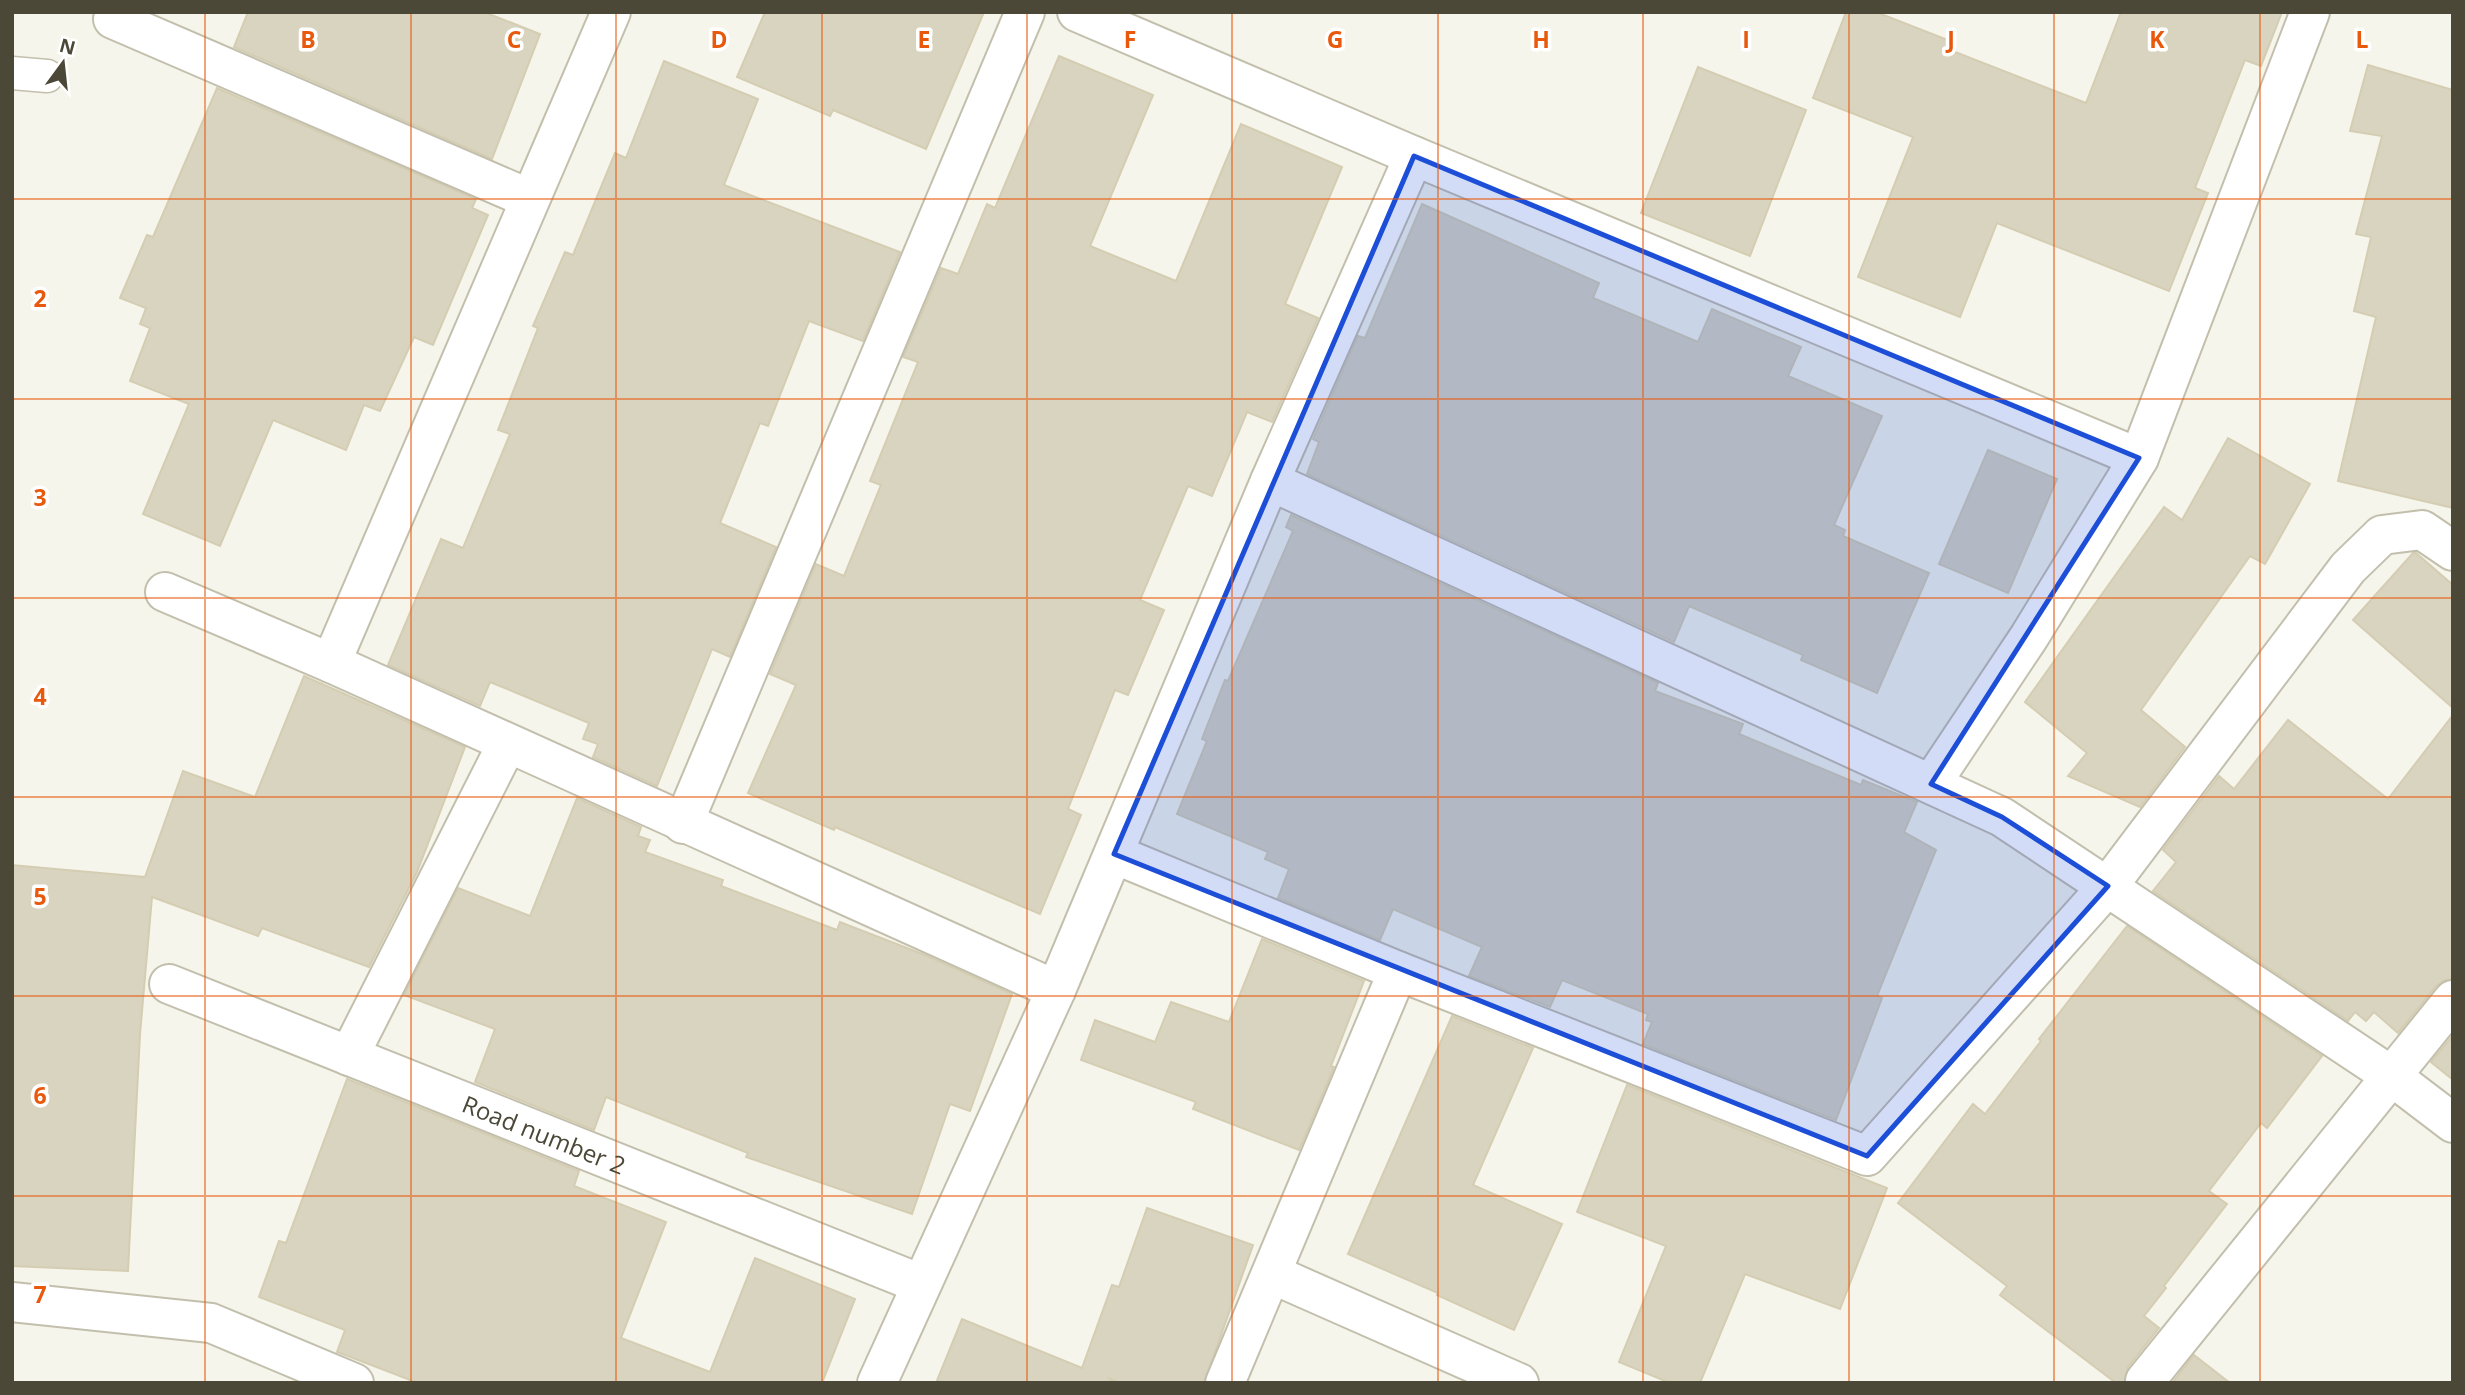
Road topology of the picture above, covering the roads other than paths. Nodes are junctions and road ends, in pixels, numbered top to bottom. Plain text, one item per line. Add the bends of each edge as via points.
1 (611, 12) edge
2 (1025, 12) edge
3 (1077, 12) edge
4 (2310, 12) edge
5 (113, 19) dead end
6 (12, 73) edge
7 (47, 76) dead end
8 (1415, 156) junction
9 (530, 199) junction
10 (2139, 458) junction
11 (1270, 481) junction
12 (2453, 551) edge
13 (165, 592) dead end
14 (331, 663) junction
15 (507, 744) junction
16 (1931, 785) junction
17 (683, 824) junction
18 (1114, 854) junction
19 (2108, 886) junction
20 (1398, 971) junction
21 (169, 984) dead end
22 (1056, 990) junction
23 (2453, 1000) edge
24 (349, 1056) junction
25 (2390, 1075) junction
26 (2453, 1123) edge
27 (1272, 1274) junction
28 (921, 1284) junction
29 (12, 1302) edge
30 (2145, 1381) edge
31 (354, 1383) edge
32 (877, 1383) edge
33 (1225, 1383) edge
34 (1519, 1383) edge

1 - 9 street
2 - 17 street
3 - 8 street
4 - 10 street
5 - 9 street
6 - 7 lane
8 - 10 street
8 - 11 street
9 - 14 street
10 - 16 street
11 - 16 street
11 - 18 street
12 - 19 street via 2422,530 2382,535 2356,559
13 - 14 street
14 - 15 street
15 - 17 street
15 - 24 street
16 - 19 street via 2002,817
17 - 22 street
18 - 20 street
18 - 22 street
19 - 20 street via 1867,1156
19 - 25 street
20 - 27 street
21 - 24 street, Road number 2
22 - 28 street
23 - 25 street
24 - 28 street, Road number 2
25 - 26 street
25 - 30 street
27 - 33 street
27 - 34 street
28 - 32 street
29 - 31 street via 211,1323

